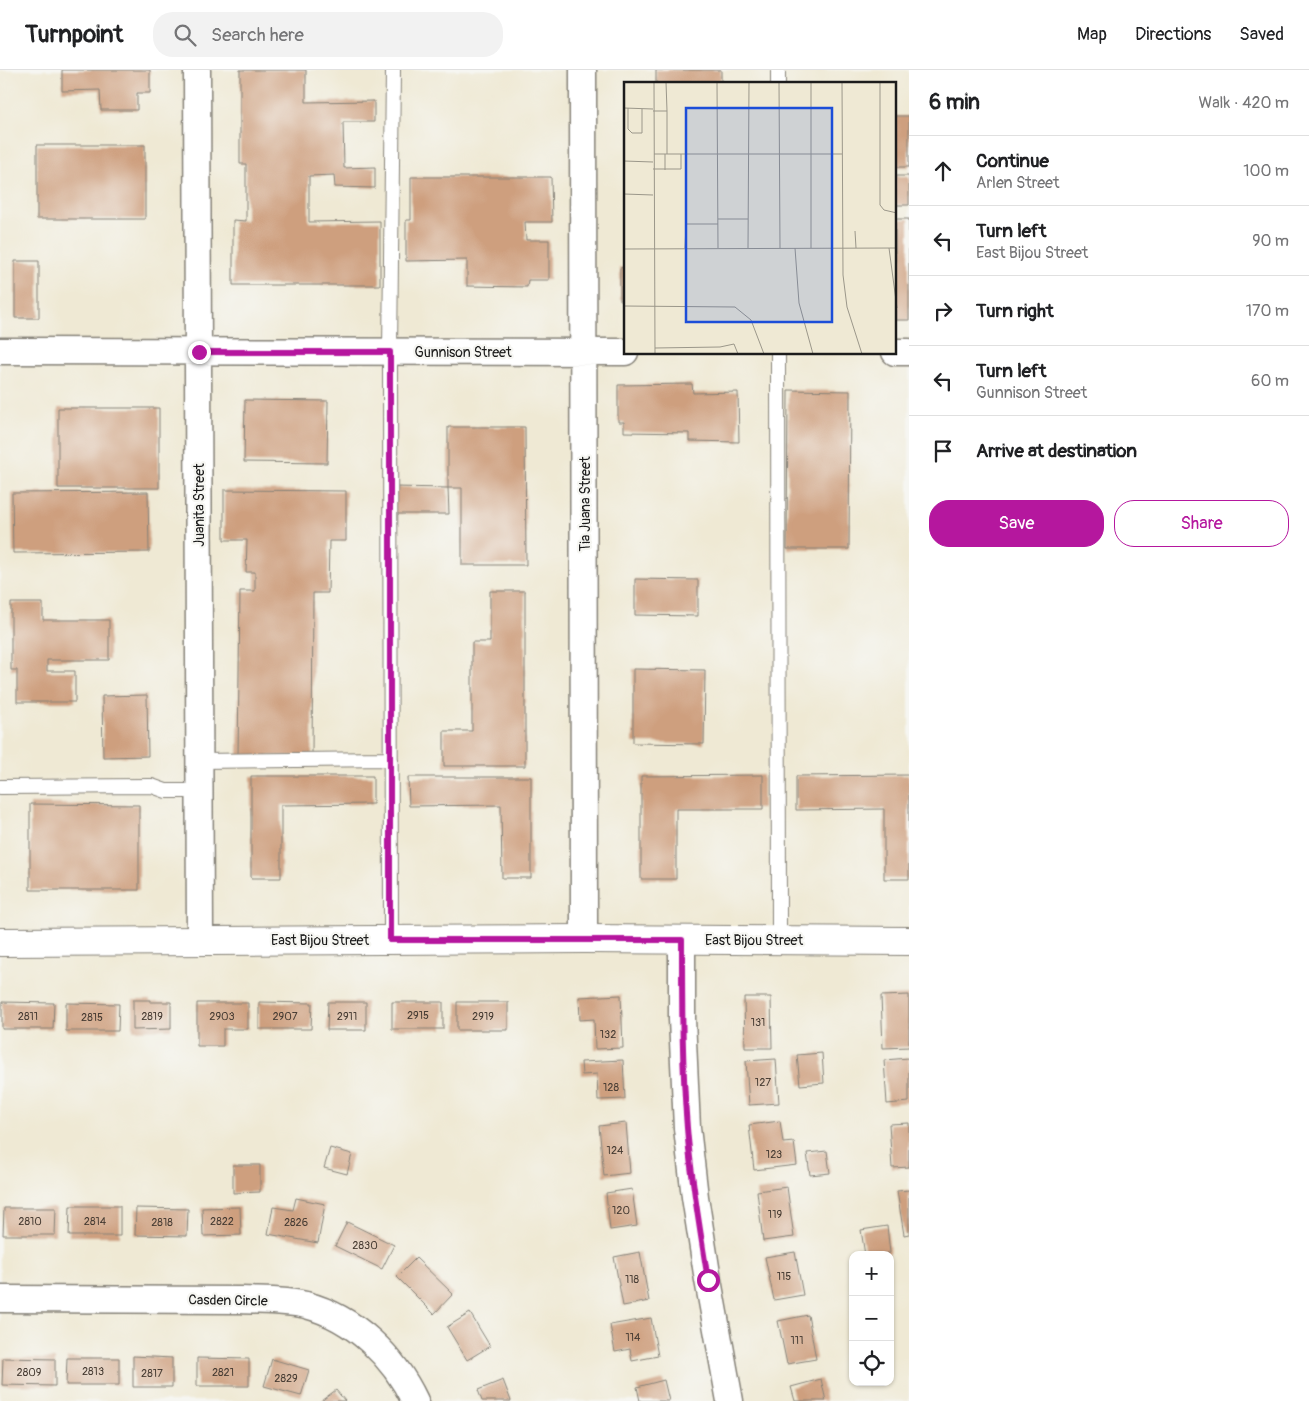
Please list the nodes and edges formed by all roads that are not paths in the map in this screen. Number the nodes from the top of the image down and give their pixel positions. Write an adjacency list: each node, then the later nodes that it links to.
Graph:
1 (197, 70): 5 (street, Juanita Street)
2 (393, 70): 6 (lane)
3 (583, 70): 7 (street, Tia Juana Street)
4 (0, 351): 5 (street, Gunnison Street)
5 (199, 352): 6 (street, Gunnison Street); 13 (street, Juanita Street)
6 (390, 352): 7 (street, Gunnison Street); 12 (lane)
7 (585, 352): 8 (street, Gunnison Street); 16 (street, Tia Juana Street)
8 (624, 352)
9 (896, 352): 10 (street)
10 (909, 352)
11 (778, 355): 20 (lane)
12 (390, 759): 13 (lane); 18 (lane)
13 (200, 761): 15 (street, Juanita Street)
14 (0, 787): 15 (lane)
15 (200, 791): 17 (street, Juanita Street)
16 (584, 939): 18 (street, East Bijou Street); 19 (street, East Bijou Street)
17 (200, 940): 18 (street, East Bijou Street); 22 (street, East Bijou Street)
18 (390, 940)
19 (682, 940): 20 (street, East Bijou Street); 25 (street)
20 (779, 940): 21 (street, East Bijou Street)
21 (909, 941)
22 (0, 942)
23 (0, 1299): 24 (street, Casden Circle)
24 (415, 1401)
25 (730, 1401)

